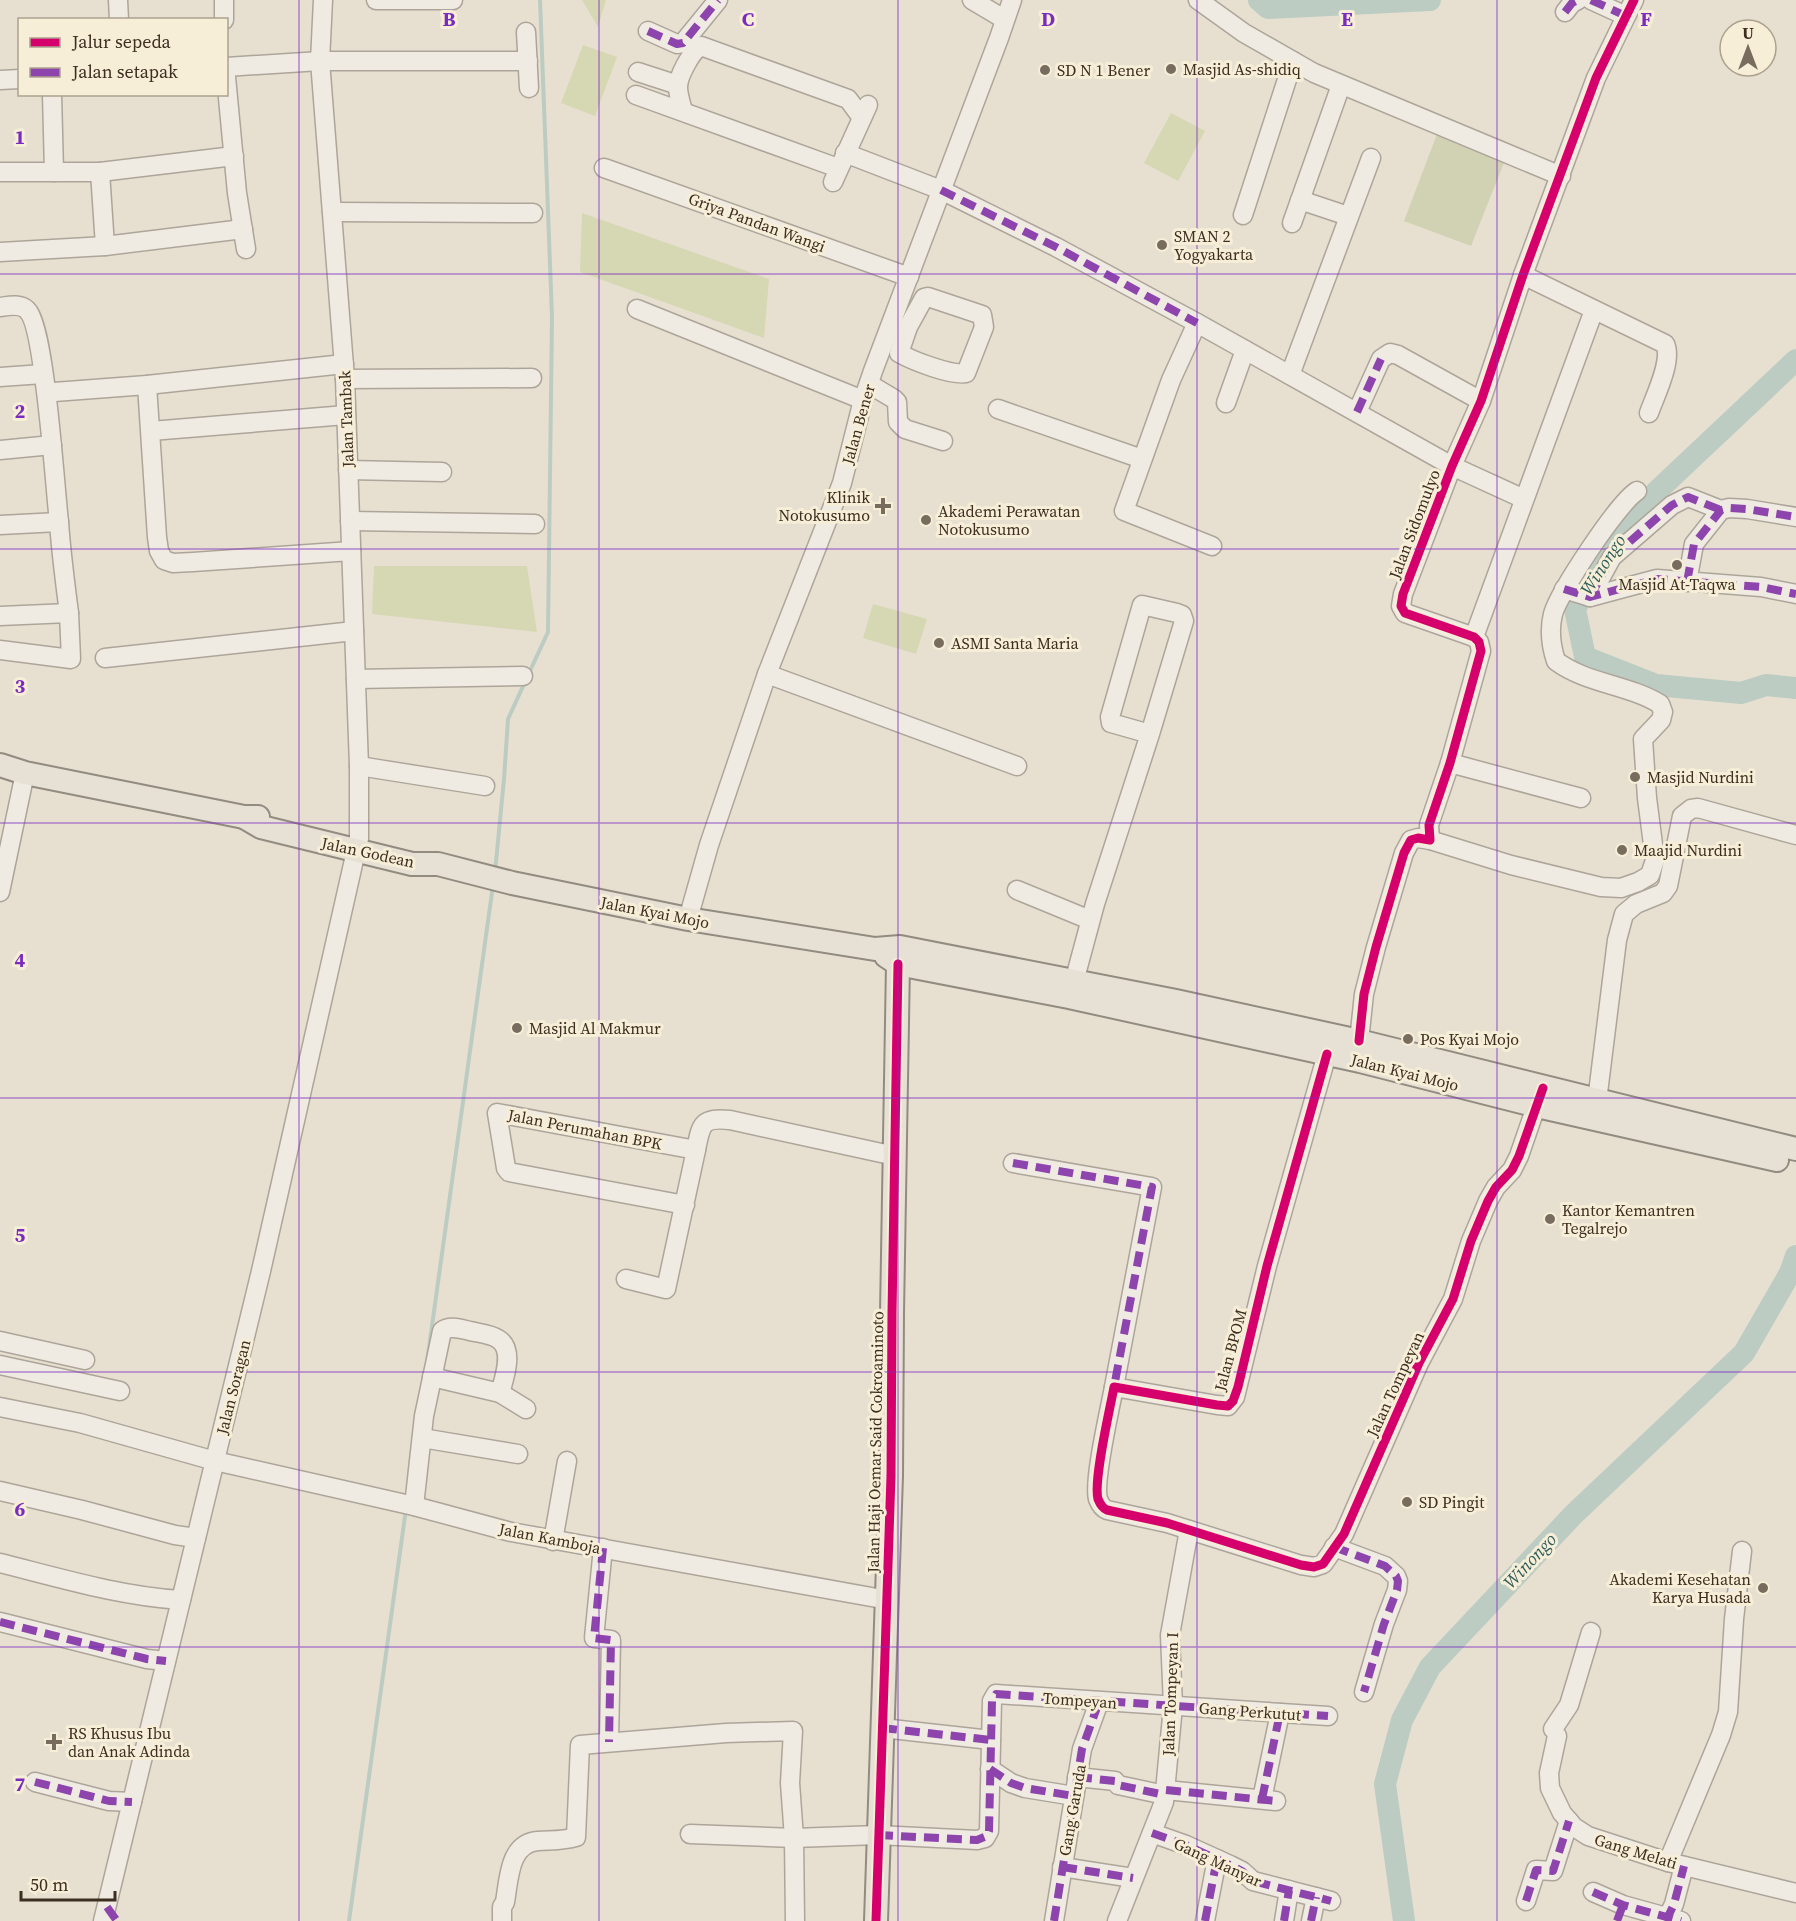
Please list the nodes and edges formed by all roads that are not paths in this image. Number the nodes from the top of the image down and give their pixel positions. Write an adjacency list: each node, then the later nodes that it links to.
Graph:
1 (118, 0): 12 (street)
2 (224, 0): 13 (street)
3 (323, 0): 17 (street, Jalan Tambak)
4 (376, 0): 5 (street)
5 (453, 0)
6 (718, 0): 16 (street)
7 (972, 0): 14 (street)
8 (1012, 0): 14 (street, Jalan Bener)
9 (1198, 0): 19 (street)
10 (1591, 0): 11 (street)
11 (1630, 8): 38 (street, Jalan Sidomulyo)
12 (119, 18)
13 (224, 18)
14 (1004, 19): 39 (street, Jalan Bener)
15 (526, 32): 18 (street)
16 (648, 32)
17 (320, 61): 18 (street); 20 (street); 41 (street, Jalan Tambak)
18 (528, 61): 26 (street)
19 (1293, 61): 25 (street); 43 (street)
20 (228, 67)
21 (638, 72): 24 (street)
22 (18, 79): 23 (street)
23 (0, 80)
24 (678, 85): 30 (street); 34 (street)
25 (1341, 85): 38 (street); 40 (street)
26 (529, 88)
27 (636, 95): 30 (street)
28 (51, 96): 36 (street)
29 (228, 96): 31 (street)
30 (683, 111): 34 (street)
31 (234, 156): 37 (street); 46 (street)
32 (1371, 158): 44 (street)
33 (604, 168): 51 (street, Griya Pandan Wangi)
34 (839, 168): 39 (street)
35 (0, 172): 36 (street)
36 (54, 172): 37 (street)
37 (100, 172): 47 (street)
38 (1561, 176): 50 (street, Jalan Sidomulyo)
39 (941, 190): 51 (street, Jalan Bener); 56 (street)
40 (1300, 200): 44 (street); 45 (street)
41 (332, 212): 42 (street); 58 (street, Jalan Tambak)
42 (533, 213)
43 (1243, 215)
44 (1348, 216): 60 (street)
45 (1292, 223)
46 (243, 229): 47 (street); 48 (street)
47 (105, 246): 49 (street)
48 (246, 249)
49 (0, 252)
50 (1523, 275): 54 (street); 66 (street, Jalan Sidomulyo)
51 (909, 277): 55 (street, Jalan Bener)
52 (0, 307): 59 (street)
53 (637, 309): 65 (street)
54 (1594, 310): 70 (street); 81 (street)
55 (901, 322): 55 (street); 65 (street, Jalan Bener)
56 (1197, 323): 57 (street); 76 (street)
57 (1245, 350): 60 (street); 67 (street)
58 (344, 372): 62 (street); 63 (street); 71 (street, Jalan Tambak)
59 (43, 374): 61 (street); 74 (street)
60 (1290, 375): 69 (street)
61 (0, 377)
62 (532, 378)
63 (147, 386): 64 (street); 72 (street)
64 (54, 392)
65 (866, 392): 73 (street); 99 (street, Jalan Bener)
66 (1481, 401): 69 (street); 77 (street, Jalan Sidomulyo)
67 (1226, 402)
68 (998, 409): 76 (street)
69 (1357, 412): 77 (street)
70 (1649, 413)
71 (346, 415): 72 (street); 78 (street, Jalan Tambak)
72 (151, 431): 89 (street)
73 (943, 441)
74 (52, 445): 75 (street); 85 (street)
75 (0, 450)
76 (1142, 459): 88 (street)
77 (1452, 466): 81 (street); 96 (street, Jalan Sidomulyo)
78 (348, 470): 79 (street); 84 (street, Jalan Tambak)
79 (442, 472)
80 (1637, 491): 91 (street)
81 (1524, 499): 96 (street)
82 (1721, 510): 83 (street); 90 (street); 91 (street)
83 (1796, 517)
84 (350, 521): 86 (street); 89 (street, Jalan Tambak)
85 (59, 522): 87 (street); 93 (street)
86 (535, 524)
87 (0, 525)
88 (1212, 546)
89 (351, 551): 95 (street, Jalan Tambak)
90 (1687, 582): 91 (street); 92 (street)
91 (1576, 593): 111 (street)
92 (1796, 594)
93 (69, 613): 94 (street); 97 (street)
94 (0, 616)
95 (354, 631): 98 (street); 101 (street, Jalan Tambak)
96 (1474, 638): 103 (street)
97 (0, 650)
98 (105, 658)
99 (767, 674): 106 (street); 116 (street, Jalan Bener)
100 (522, 676): 101 (street)
101 (356, 679): 105 (street, Jalan Tambak)
102 (1150, 734): 102 (street); 117 (street)
103 (1450, 763): 109 (street); 111 (street)
104 (0, 765): 107 (main road, Jalan Godean)
105 (360, 766): 108 (street); 112 (street, Jalan Tambak)
106 (1017, 766)
107 (25, 772): 112 (main road, Jalan Godean); 115 (street)
108 (484, 786)
109 (1581, 798)
110 (1796, 835): 126 (street)
111 (1430, 840): 123 (street)
112 (357, 845): 113 (main road, Jalan Godean); 144 (street, Jalan Soragan)
113 (438, 864): 116 (main road, Jalan Kyai Mojo)
114 (1017, 890): 117 (street)
115 (0, 892)
116 (688, 919): 118 (main road, Jalan Kyai Mojo)
117 (1090, 920): 121 (street)
118 (837, 943): 119 (main road, Jalan Kyai Mojo); 122 (main road)
119 (890, 953): 120 (main road, Jalan Kyai Mojo); 121 (main road, Jalan Kyai Mojo); 122 (main road, Jalan Haji Oemar Said Cokroaminoto)
120 (949, 973): 121 (main road, Jalan Kyai Mojo); 122 (main road)
121 (1072, 989): 123 (main road, Jalan Kyai Mojo); 124 (main road, Jalan Kyai Mojo)
122 (897, 1018): 129 (main road, Jalan Haji Oemar Said Cokroaminoto)
123 (1359, 1041): 125 (main road, Jalan Kyai Mojo)
124 (1327, 1054): 125 (main road, Jalan Kyai Mojo); 137 (street, Jalan BPOM)
125 (1540, 1097): 126 (main road, Jalan Kyai Mojo); 128 (main road, Jalan Kyai Mojo); 151 (street, Jalan Tompeyan)
126 (1597, 1101): 128 (main road, Jalan Kyai Mojo)
127 (696, 1150): 129 (street); 131 (street); 131 (street, Jalan Perumahan BPK)
128 (1790, 1155)
129 (895, 1156): 156 (main road, Jalan Haji Oemar Said Cokroaminoto)
130 (1013, 1163): 137 (street)
131 (685, 1205): 132 (street)
132 (626, 1280)
133 (0, 1341): 134 (street)
134 (85, 1360)
135 (0, 1365): 138 (street)
136 (432, 1377): 139 (street); 139 (street); 142 (street)
137 (1114, 1387): 148 (street)
138 (120, 1391)
139 (500, 1393): 141 (street)
140 (0, 1407): 144 (street, Jalan Kamboja)
141 (526, 1409)
142 (422, 1438): 143 (street); 147 (street)
143 (518, 1454)
144 (215, 1461): 147 (street, Jalan Kamboja); 149 (street, Jalan Soragan)
145 (567, 1461): 150 (street)
146 (0, 1491): 149 (street)
147 (406, 1504): 150 (street, Jalan Kamboja)
148 (1189, 1530): 151 (street, Jalan Tompeyan); 162 (street, Jalan Tompeyan I)
149 (196, 1538): 155 (street, Jalan Soragan)
150 (553, 1540): 152 (street, Jalan Kamboja)
151 (1334, 1547): 160 (street)
152 (603, 1548): 156 (street, Jalan Kamboja); 167 (street)
153 (1743, 1551): 180 (street)
154 (0, 1563): 155 (street)
155 (181, 1600): 159 (street, Jalan Soragan)
156 (888, 1600): 165 (main road, Jalan Haji Oemar Said Cokroaminoto)
157 (0, 1622): 159 (street)
158 (1591, 1632): 174 (street, Gang Melati)
159 (166, 1661): 173 (street, Jalan Soragan)
160 (1364, 1692)
161 (1099, 1702): 162 (street, Tompeyan); 166 (street, Tompeyan); 169 (street, Gang Garuda)
162 (1173, 1706): 163 (street, Gang Perkutut); 171 (street, Jalan Tompeyan I)
163 (1280, 1713): 164 (street, Gang Perkutut); 171 (street)
164 (1328, 1716)
165 (882, 1728): 166 (street); 177 (main road, Jalan Haji Oemar Said Cokroaminoto)
166 (991, 1740): 168 (street)
167 (609, 1742): 178 (street); 190 (street)
168 (990, 1768): 172 (street); 177 (street)
169 (1077, 1777): 171 (street); 172 (street, Gang Garuda)
170 (35, 1782): 173 (street)
171 (1165, 1792): 175 (street, Jalan Tompeyan I)
172 (1074, 1796): 181 (street, Gang Garuda)
173 (132, 1802): 188 (street, Jalan Soragan)
174 (1569, 1821): 180 (street, Gang Melati); 186 (street)
175 (1152, 1833): 179 (street, Gang Manyar); 182 (street, Jalan Tompeyan I)
176 (690, 1834): 178 (street)
177 (878, 1835): 178 (street); 192 (main road, Jalan Haji Oemar Said Cokroaminoto)
178 (794, 1838): 191 (street)
179 (1217, 1859): 183 (street, Gang Manyar); 195 (street)
180 (1676, 1864): 185 (street, Gang Melati); 189 (street)
181 (1062, 1867): 182 (street); 193 (street, Gang Garuda)
182 (1133, 1878): 194 (street, Jalan Tompeyan I)
183 (1289, 1890): 196 (street); 197 (street, Gang Manyar)
184 (1593, 1892): 187 (street)
185 (1796, 1893)
186 (1526, 1901)
187 (1620, 1913): 189 (street)
188 (109, 1916)
189 (1672, 1920)
190 (502, 1921)
191 (795, 1921)
192 (876, 1921)
193 (1054, 1921)
194 (1117, 1921)
195 (1205, 1921)
196 (1284, 1921)
197 (1311, 1921)

